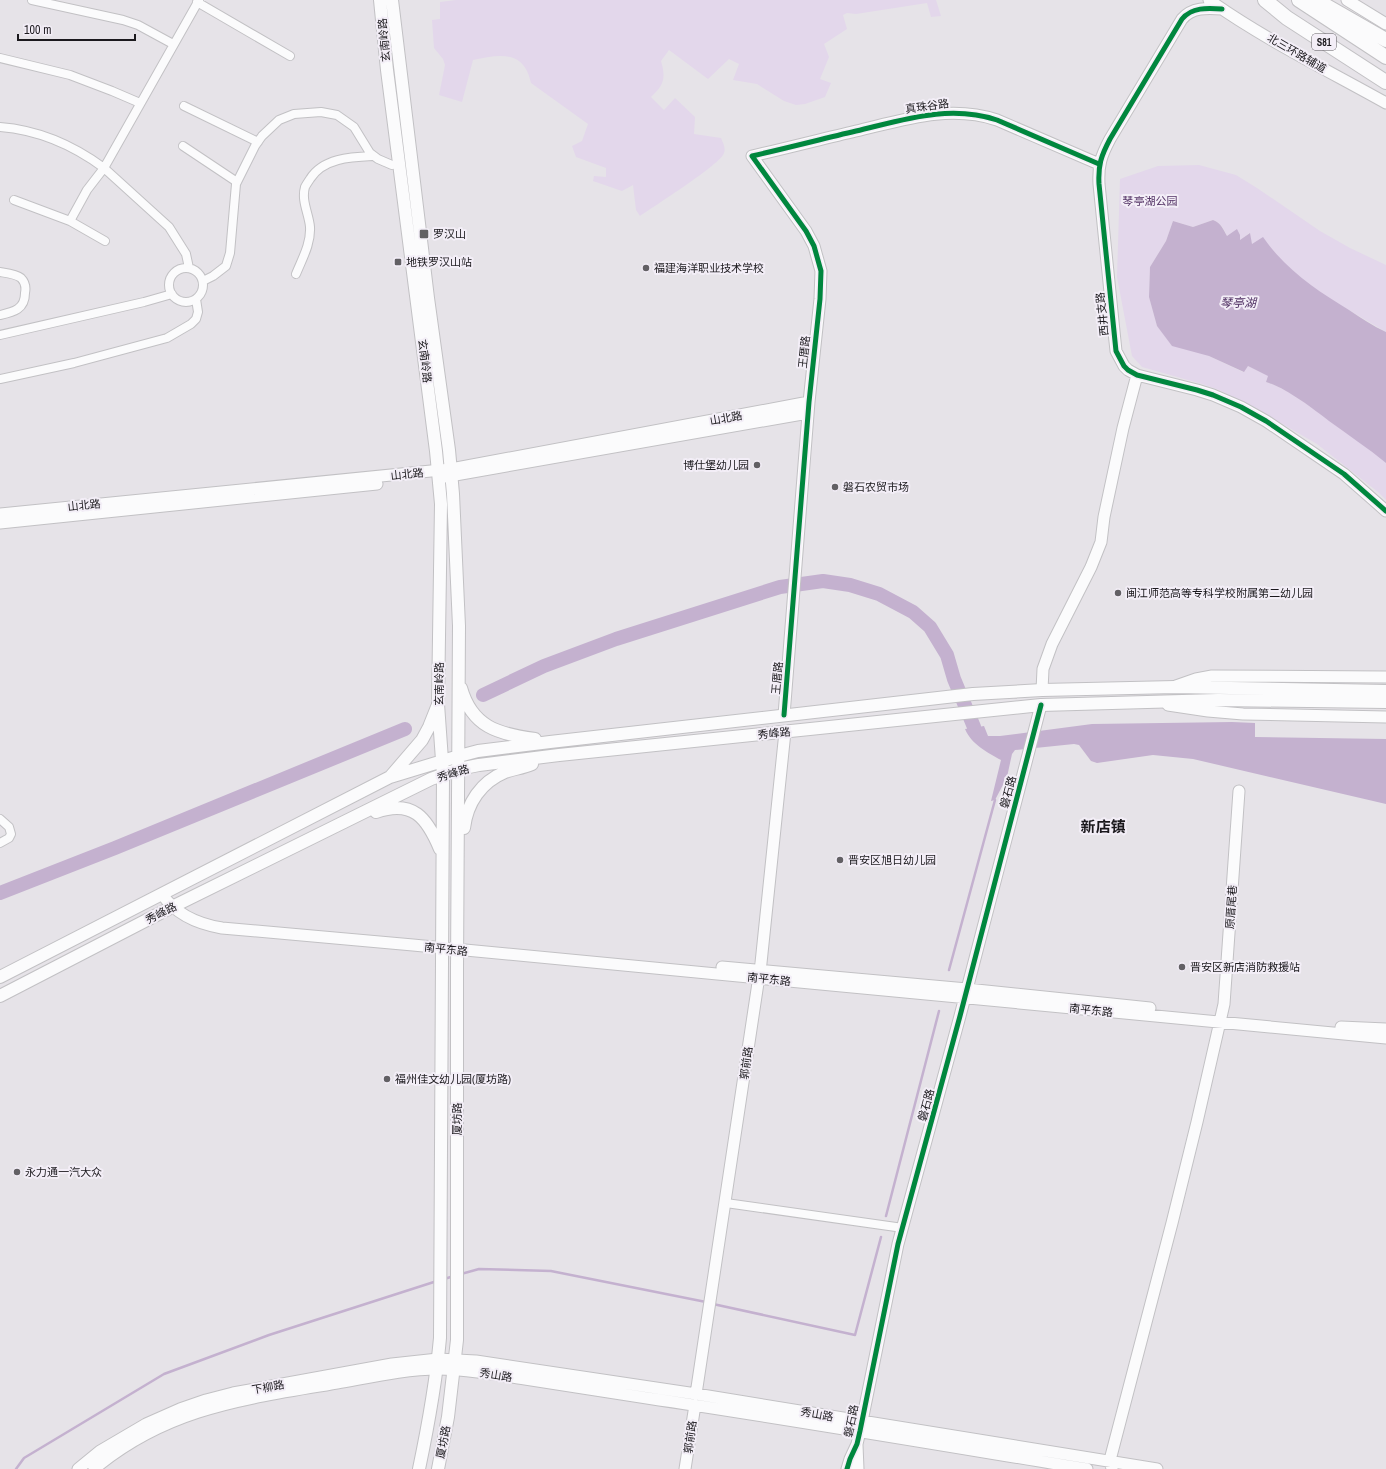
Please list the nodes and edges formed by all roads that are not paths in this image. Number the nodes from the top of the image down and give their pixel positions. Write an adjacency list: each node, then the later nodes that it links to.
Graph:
1 (32, 0): 10 (street)
2 (380, 0): 46 (main road, 玄南岭路)
3 (392, 0): 45 (main road, 玄南岭路)
4 (1209, 0): 11 (main road, 北三环路辅道)
5 (1265, 0): 18 (highway, S81)
6 (1298, 0): 16 (highway, S81)
7 (1316, 0): 13 (highway)
8 (1347, 0): 12 (main road)
9 (198, 1): 14 (street); 15 (street)
10 (53, 2): 14 (street)
11 (1222, 9): 20 (main road, 北三环路辅道); 27 (main road, 西井支路)
12 (1386, 24)
13 (1386, 40)
14 (173, 44): 19 (street)
15 (290, 56)
16 (1386, 57)
17 (0, 58): 19 (street)
18 (1386, 82)
19 (140, 103): 29 (street)
20 (1386, 103)
21 (184, 106): 23 (street)
22 (0, 127): 29 (street)
23 (258, 142): 25 (street); 30 (street)
24 (183, 146): 30 (street)
25 (374, 156): 28 (street); 36 (street)
26 (752, 156): 27 (main road, 真珠谷路); 44 (main road, 王厝路)
27 (1099, 164): 42 (main road, 西井支路)
28 (392, 165)
29 (104, 168): 32 (street); 34 (street)
30 (237, 182): 37 (street)
31 (14, 200): 32 (street)
32 (70, 221): 33 (street)
33 (105, 241)
34 (189, 268): 37 (street); 38 (street)
35 (0, 272): 40 (street)
36 (296, 274)
37 (203, 281): 39 (street)
38 (172, 294): 39 (street); 41 (street)
39 (196, 299): 43 (street)
40 (0, 315)
41 (0, 336)
42 (1137, 375): 47 (main road, 西井支路); 53 (main road)
43 (0, 379)
44 (809, 408): 45 (main road, 山北路); 58 (main road, 王厝路)
45 (452, 472): 46 (main road, 山北路); 50 (main road, 玄南岭路)
46 (439, 474): 48 (main road, 山北路); 49 (main road, 山北路); 61 (main road, 玄南岭路)
47 (1386, 511)
48 (0, 514)
49 (0, 523)
50 (458, 675): 60 (main road, 玄南岭路); 63 (main road)
51 (1386, 677): 52 (main road)
52 (1175, 687): 53 (main road, 秀峰路); 54 (main road, 秀峰路)
53 (1042, 690): 58 (main road, 秀峰路)
54 (1386, 691)
55 (1150, 702): 56 (main road, 秀峰路); 57 (main road, 秀峰路); 59 (main road)
56 (1386, 702)
57 (1040, 705): 62 (main road, 秀峰路); 82 (main road, 磐石路)
58 (784, 715): 63 (main road, 秀峰路)
59 (1386, 717)
60 (458, 719): 65 (main road, 厦坊路)
61 (435, 726): 66 (main road, 厦坊路); 69 (main road)
62 (785, 732): 64 (main road, 秀峰路); 80 (main road, 郭前路)
63 (550, 742): 65 (main road, 秀峰路)
64 (559, 755): 67 (main road, 秀峰路); 74 (main road)
65 (459, 756): 66 (main road, 秀峰路); 67 (main road, 厦坊路)
66 (443, 760): 68 (main road, 厦坊路); 69 (main road, 秀峰路)
67 (459, 769): 68 (main road, 秀峰路); 74 (main road, 厦坊路)
68 (443, 774): 72 (main road, 秀峰路); 75 (main road, 厦坊路)
69 (390, 777): 76 (main road, 秀峰路)
70 (1239, 791): 84 (main road, 原厝尾巷)
71 (0, 819): 73 (street)
72 (352, 819): 75 (main road); 77 (main road, 秀峰路)
73 (0, 843)
74 (458, 850): 79 (main road, 厦坊路)
75 (442, 853): 78 (main road, 厦坊路)
76 (165, 893): 77 (main road, 南平东路); 81 (main road, 秀峰路)
77 (175, 905): 78 (main road, 南平东路); 83 (main road, 秀峰路)
78 (443, 945): 79 (main road, 南平东路); 89 (main road, 厦坊路)
79 (457, 946): 80 (main road, 南平东路); 90 (main road, 厦坊路)
80 (759, 974): 82 (main road, 南平东路); 87 (main road, 郭前路)
81 (0, 977)
82 (966, 993): 84 (main road, 南平东路); 88 (main road, 磐石路)
83 (0, 996)
84 (1220, 1019): 85 (main road, 南平东路); 86 (main road, 南平东路); 95 (main road, 原厝尾巷)
85 (1386, 1029)
86 (1386, 1038)
87 (726, 1203): 88 (street); 92 (main road, 郭前路)
88 (903, 1228): 93 (main road, 磐石路)
89 (438, 1364): 90 (main road, 下柳路); 96 (main road, 下柳路); 97 (main road, 下柳路); 98 (main road, 厦坊路)
90 (455, 1365): 91 (main road, 下柳路); 99 (main road, 厦坊路)
91 (475, 1367): 92 (main road, 秀山路)
92 (695, 1400): 93 (main road, 秀山路); 100 (main road, 郭前路)
93 (860, 1426): 94 (main road, 磐石路); 95 (main road, 秀山路); 103 (main road, 秀山路)
94 (857, 1444): 101 (main road, 磐石路); 102 (main road, 磐石路)
95 (1111, 1465): 104 (main road, 秀山路)
96 (78, 1469)
97 (94, 1469)
98 (418, 1469)
99 (438, 1469)
100 (685, 1469)
101 (847, 1469)
102 (858, 1469)
103 (1087, 1469)
104 (1157, 1469)

